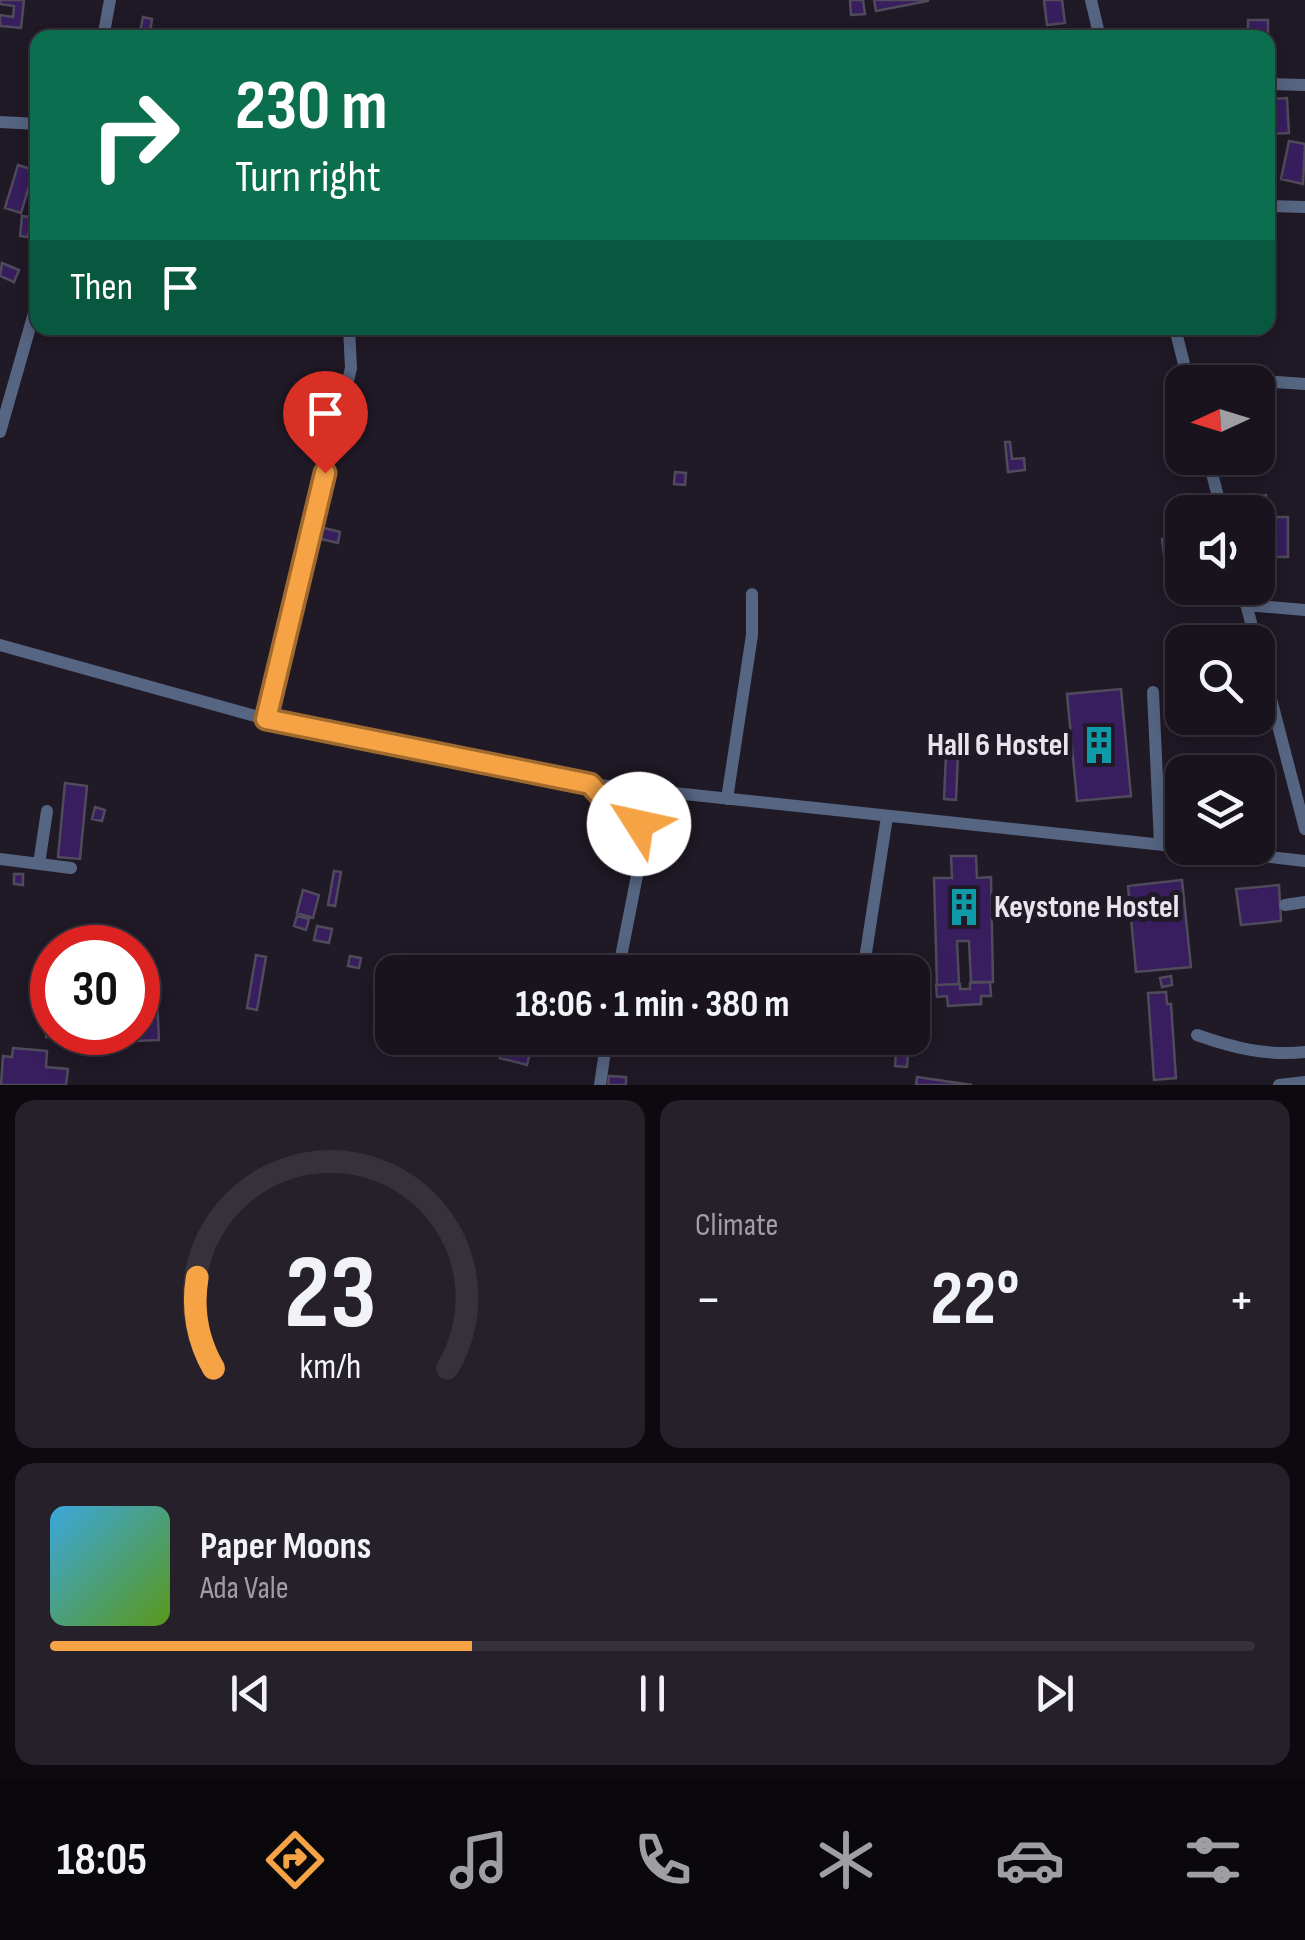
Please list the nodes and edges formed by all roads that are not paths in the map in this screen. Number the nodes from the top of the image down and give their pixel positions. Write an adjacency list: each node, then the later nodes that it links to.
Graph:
1 (110, 0): 3 (street)
2 (1091, 0): 4 (street)
3 (104, 30)
4 (1098, 30)
5 (1275, 84): 6 (street)
6 (1305, 86)
7 (1, 123): 8 (street)
8 (30, 124)
9 (1275, 206): 10 (street)
10 (1305, 207)
11 (30, 328): 17 (street)
12 (349, 335): 25 (street)
13 (1176, 335): 14 (street)
14 (1184, 365)
15 (1275, 383): 16 (street)
16 (1305, 384)
17 (0, 432)
18 (752, 594): 27 (street)
19 (1246, 605): 20 (street); 21 (street)
20 (1305, 610)
21 (1251, 625)
22 (0, 646): 25 (street)
23 (1153, 692): 31 (street)
24 (1275, 715): 30 (street)
25 (266, 719): 26 (street)
26 (590, 784): 27 (street); 40 (street)
27 (727, 799): 29 (street)
28 (47, 812): 36 (street)
29 (886, 817): 31 (street); 41 (street)
30 (1305, 829)
31 (1160, 844): 32 (street)
32 (1165, 844)
33 (0, 858): 36 (street)
34 (1275, 858): 35 (street)
35 (1305, 861)
36 (39, 864): 37 (street)
37 (70, 868)
38 (1305, 902): 39 (street)
39 (1285, 904)
40 (621, 955)
41 (866, 955)
42 (1198, 1035): 43 (street)
43 (1305, 1052)
44 (604, 1055): 46 (street)
45 (1305, 1082): 47 (street)
46 (600, 1085)
47 (1279, 1085)

